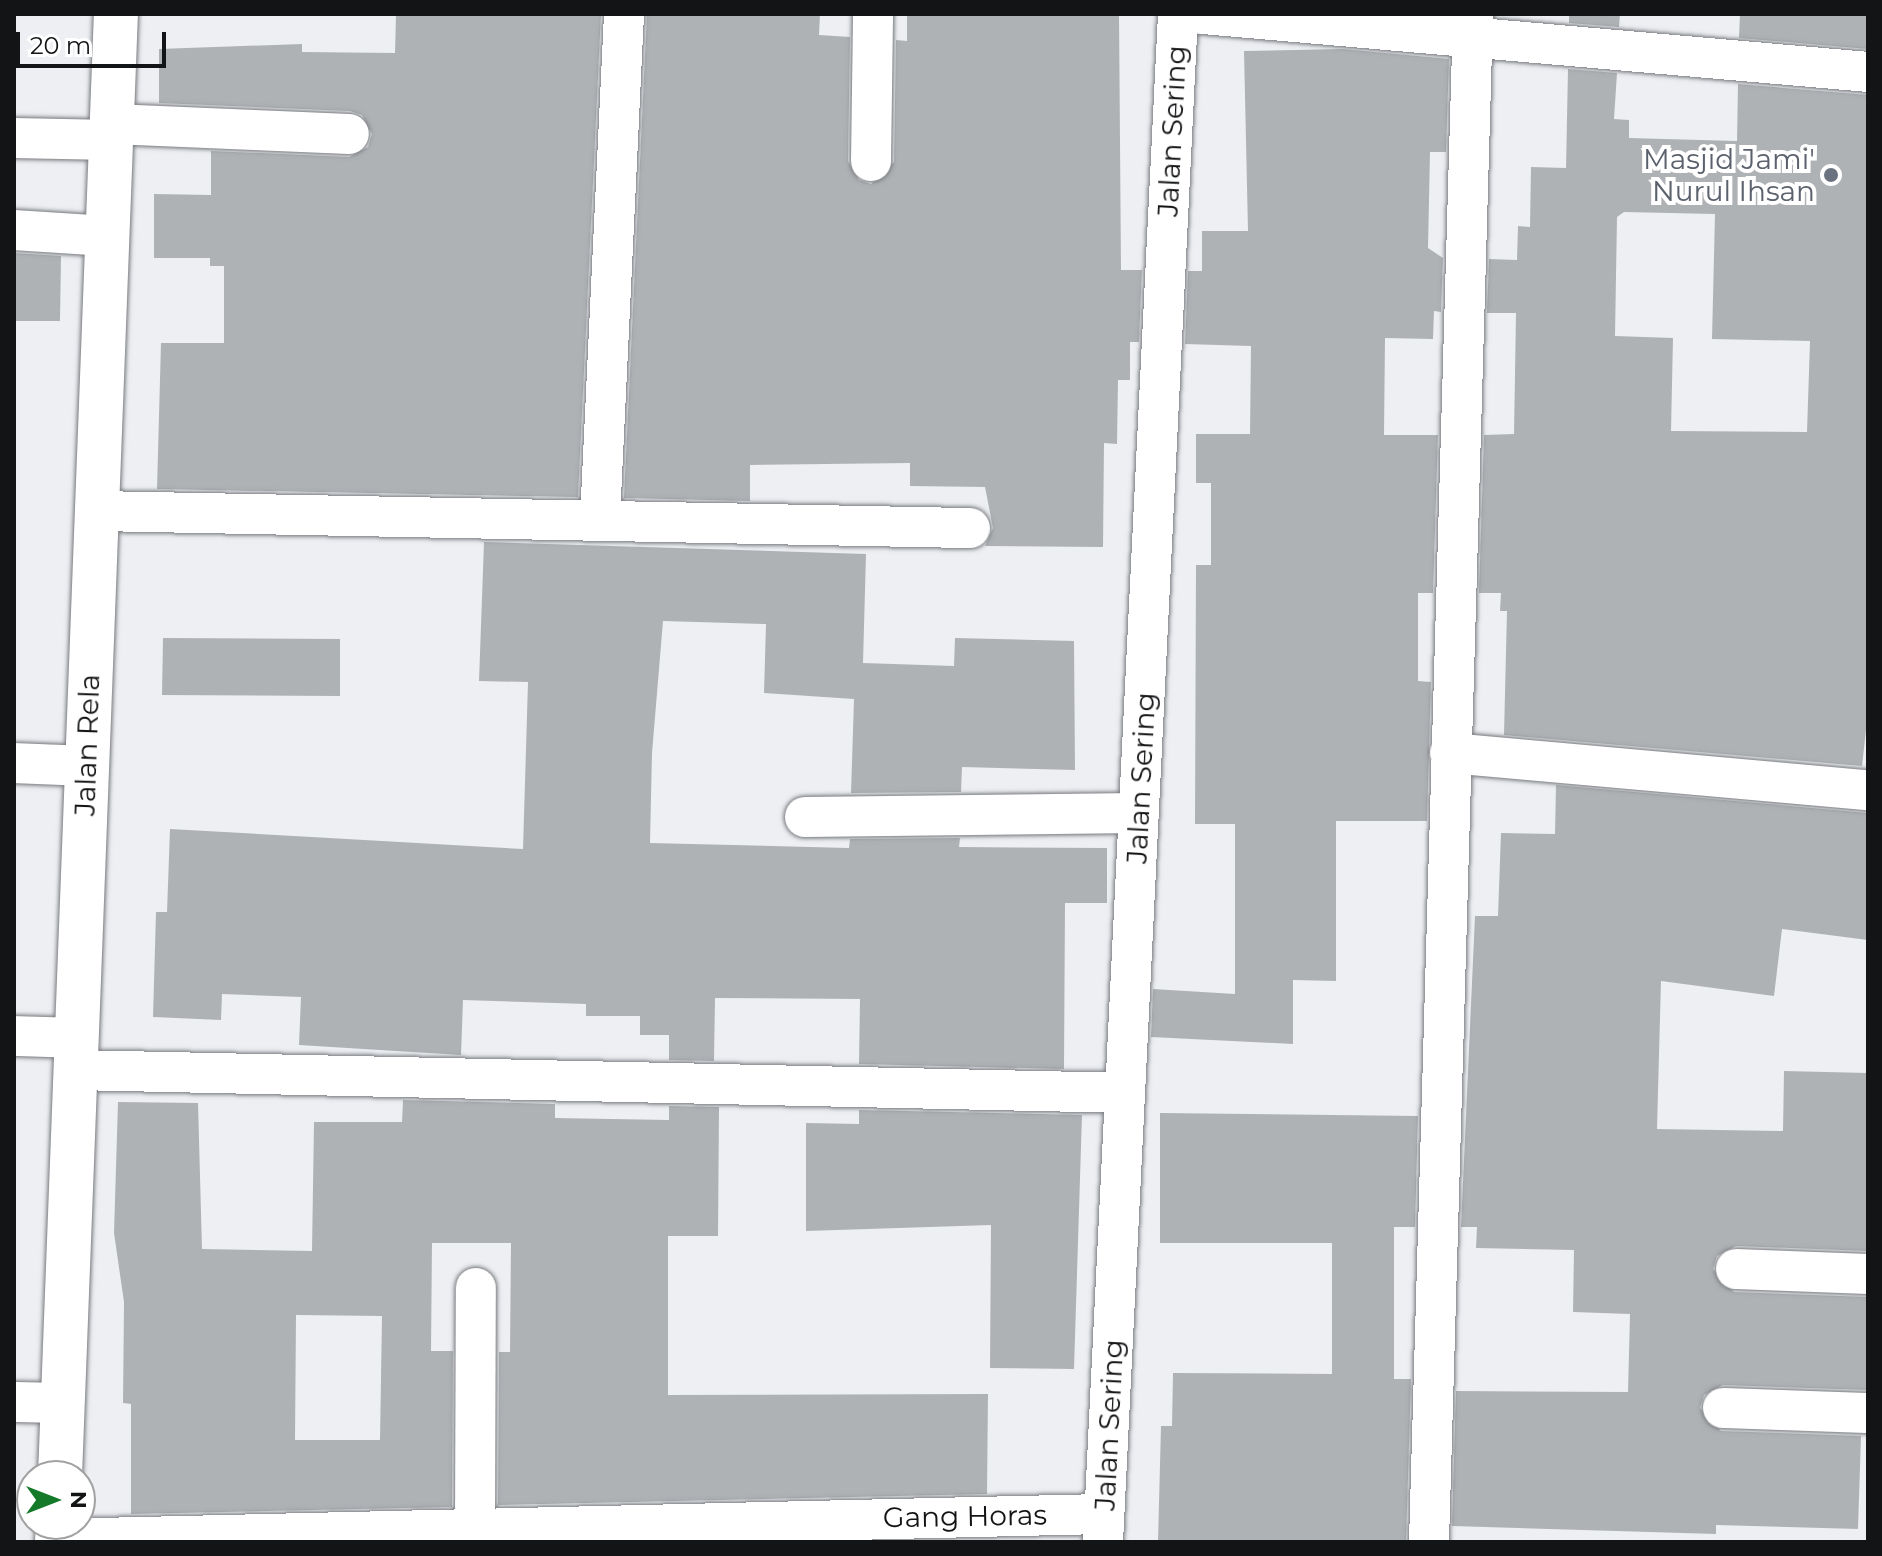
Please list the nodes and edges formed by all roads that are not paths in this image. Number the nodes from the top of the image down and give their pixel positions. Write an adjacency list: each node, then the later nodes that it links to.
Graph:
1 (116, 14): 8 (street, Jalan Rela)
2 (624, 14): 15 (street)
3 (873, 14): 11 (street)
4 (1178, 14): 21 (street, Jalan Sering)
5 (1203, 14): 6 (street)
6 (1473, 26): 7 (street); 17 (street)
7 (1868, 72)
8 (111, 132): 9 (street); 10 (street); 13 (street, Jalan Rela)
9 (349, 134)
10 (14, 138)
11 (871, 161)
12 (14, 230): 13 (street)
13 (107, 236): 14 (street, Jalan Rela)
14 (97, 511): 15 (street); 19 (street, Jalan Rela)
15 (600, 519): 16 (street)
16 (970, 528)
17 (1450, 753): 20 (street); 37 (street)
18 (14, 763): 19 (street)
19 (86, 766): 24 (street, Jalan Rela)
20 (1868, 790)
21 (1139, 813): 22 (street); 25 (street, Jalan Sering)
22 (805, 817)
23 (14, 1036): 24 (street)
24 (76, 1054): 25 (street); 30 (street, Jalan Rela)
25 (1125, 1093): 35 (street, Jalan Sering)
26 (1736, 1269): 27 (street)
27 (1868, 1274)
28 (476, 1288): 34 (street)
29 (14, 1402): 30 (street)
30 (62, 1403): 33 (street, Jalan Rela)
31 (1723, 1408): 32 (street)
32 (1868, 1413)
33 (60, 1460)
34 (475, 1526): 35 (street, Gang Horas); 36 (street, Gang Horas)
35 (1104, 1528)
36 (96, 1534)
37 (1429, 1542)

